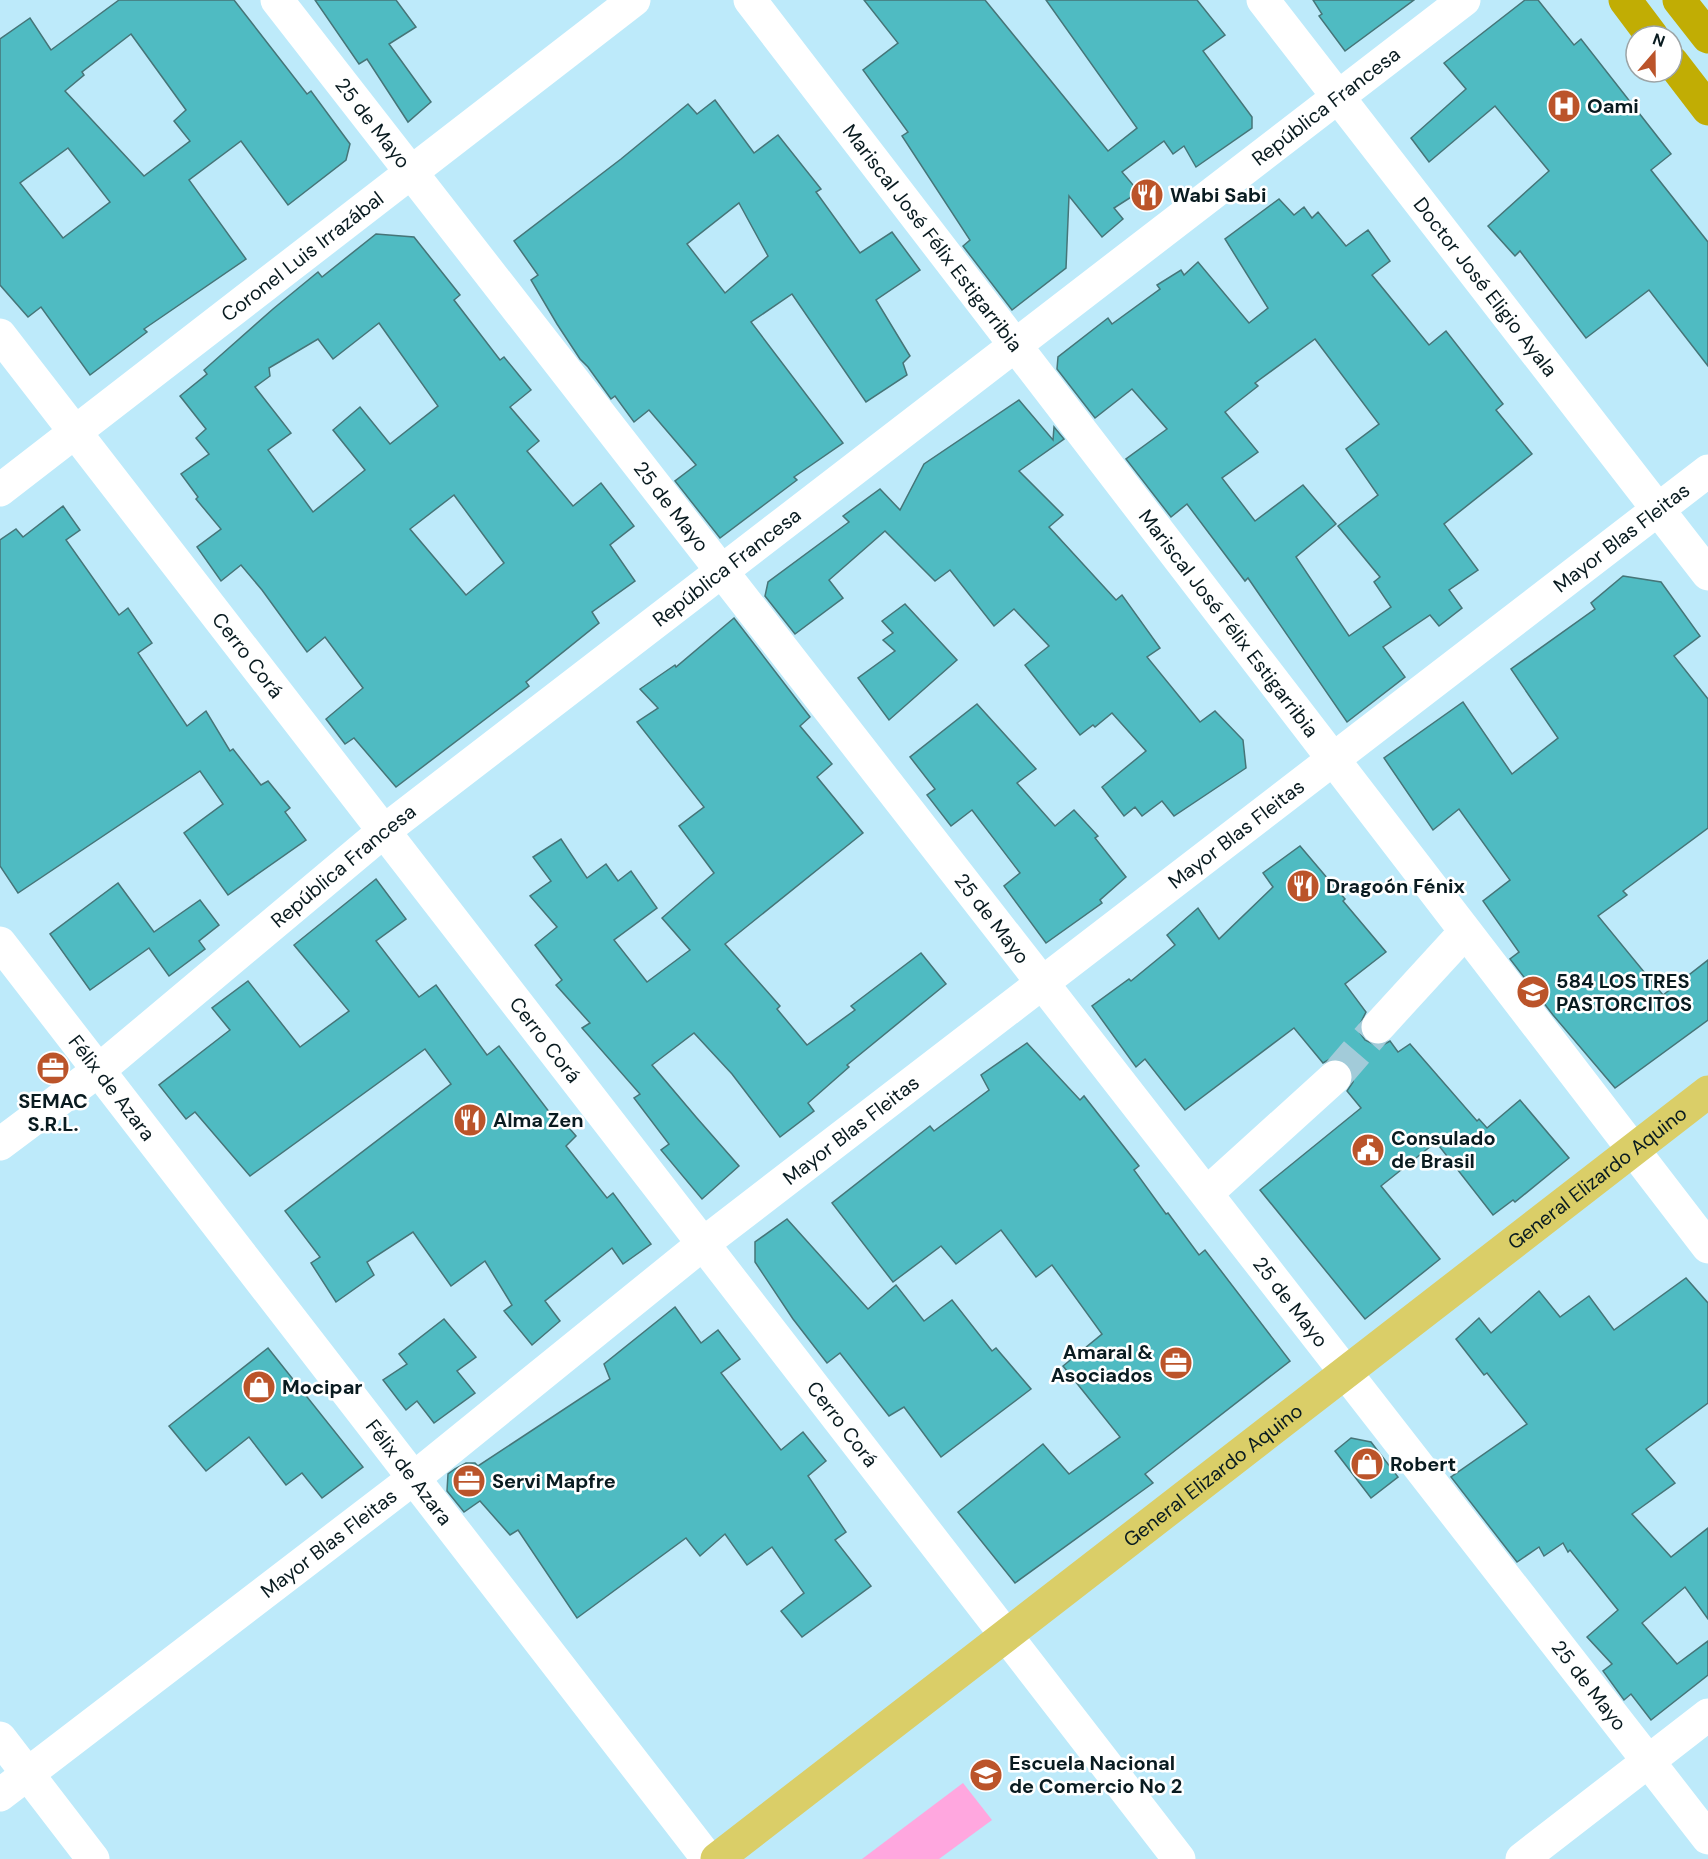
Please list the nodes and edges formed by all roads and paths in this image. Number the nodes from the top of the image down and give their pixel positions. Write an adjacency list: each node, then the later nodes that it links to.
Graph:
1 (277, 0): 13 (street, 25 de Mayo)
2 (634, 0): 13 (street, Coronel Luis Irrazábal)
3 (750, 0): 15 (street, Mariscal José Félix Estigarribia)
4 (1263, 0): 11 (street, Doctor José Eligio Ayala)
5 (1464, 0): 11 (street, República Francesa)
6 (1625, 0): 8 (highway)
7 (1679, 0): 9 (highway)
8 (1643, 24)
9 (1708, 37)
10 (1684, 78): 12 (highway)
11 (1338, 97): 15 (street, República Francesa); 19 (street, Doctor José Eligio Ayala)
12 (1708, 109)
13 (411, 172): 16 (street, Coronel Luis Irrazábal); 20 (street, 25 de Mayo)
14 (0, 334): 16 (street, Cerro Corá)
15 (1015, 345): 20 (street, República Francesa); 22 (street, Mariscal José Félix Estigarribia)
16 (75, 432): 18 (street, Coronel Luis Irrazábal); 23 (street, Cerro Corá)
17 (1708, 471): 19 (street, Mayor Blas Fleitas)
18 (0, 490)
19 (1657, 510): 21 (street, Doctor José Eligio Ayala); 22 (street, Mayor Blas Fleitas)
20 (722, 572): 23 (street, República Francesa); 26 (street, 25 de Mayo)
21 (1708, 574)
22 (1333, 759): 24 (street, Mariscal José Félix Estigarribia); 26 (street, Mayor Blas Fleitas)
23 (384, 831): 28 (street, República Francesa); 34 (street, Cerro Corá)
24 (1465, 932): 27 (street); 32 (street, Mariscal José Félix Estigarribia)
25 (0, 943): 28 (street, Félix de Azara)
26 (1042, 982): 33 (street, 25 de Mayo); 34 (street, Mayor Blas Fleitas)
27 (1378, 1027)
28 (99, 1070): 31 (street, República Francesa); 37 (street, Félix de Azara)
29 (1335, 1077): 33 (street)
30 (1708, 1092): 32 (main road, General Elizardo Aquino)
31 (0, 1144)
32 (1633, 1150): 35 (street, Mariscal José Félix Estigarribia); 36 (main road, General Elizardo Aquino)
33 (1207, 1193): 36 (street, 25 de Mayo)
34 (704, 1243): 37 (street, Mayor Blas Fleitas); 38 (street, Cerro Corá)
35 (1708, 1247)
36 (1346, 1372): 38 (main road, General Elizardo Aquino); 41 (street, 25 de Mayo)
37 (414, 1478): 42 (street, Mayor Blas Fleitas); 46 (street, Félix de Azara)
38 (1005, 1635): 47 (main road, General Elizardo Aquino); 48 (street, Cerro Corá)
39 (1708, 1715): 41 (street)
40 (0, 1738): 42 (street)
41 (1648, 1761): 44 (street, 25 de Mayo); 49 (street)
42 (27, 1774): 43 (street, Mayor Blas Fleitas); 45 (street)
43 (0, 1795)
44 (1708, 1838)
45 (93, 1859)
46 (708, 1859)
47 (717, 1859)
48 (1179, 1859)
49 (1522, 1859)

